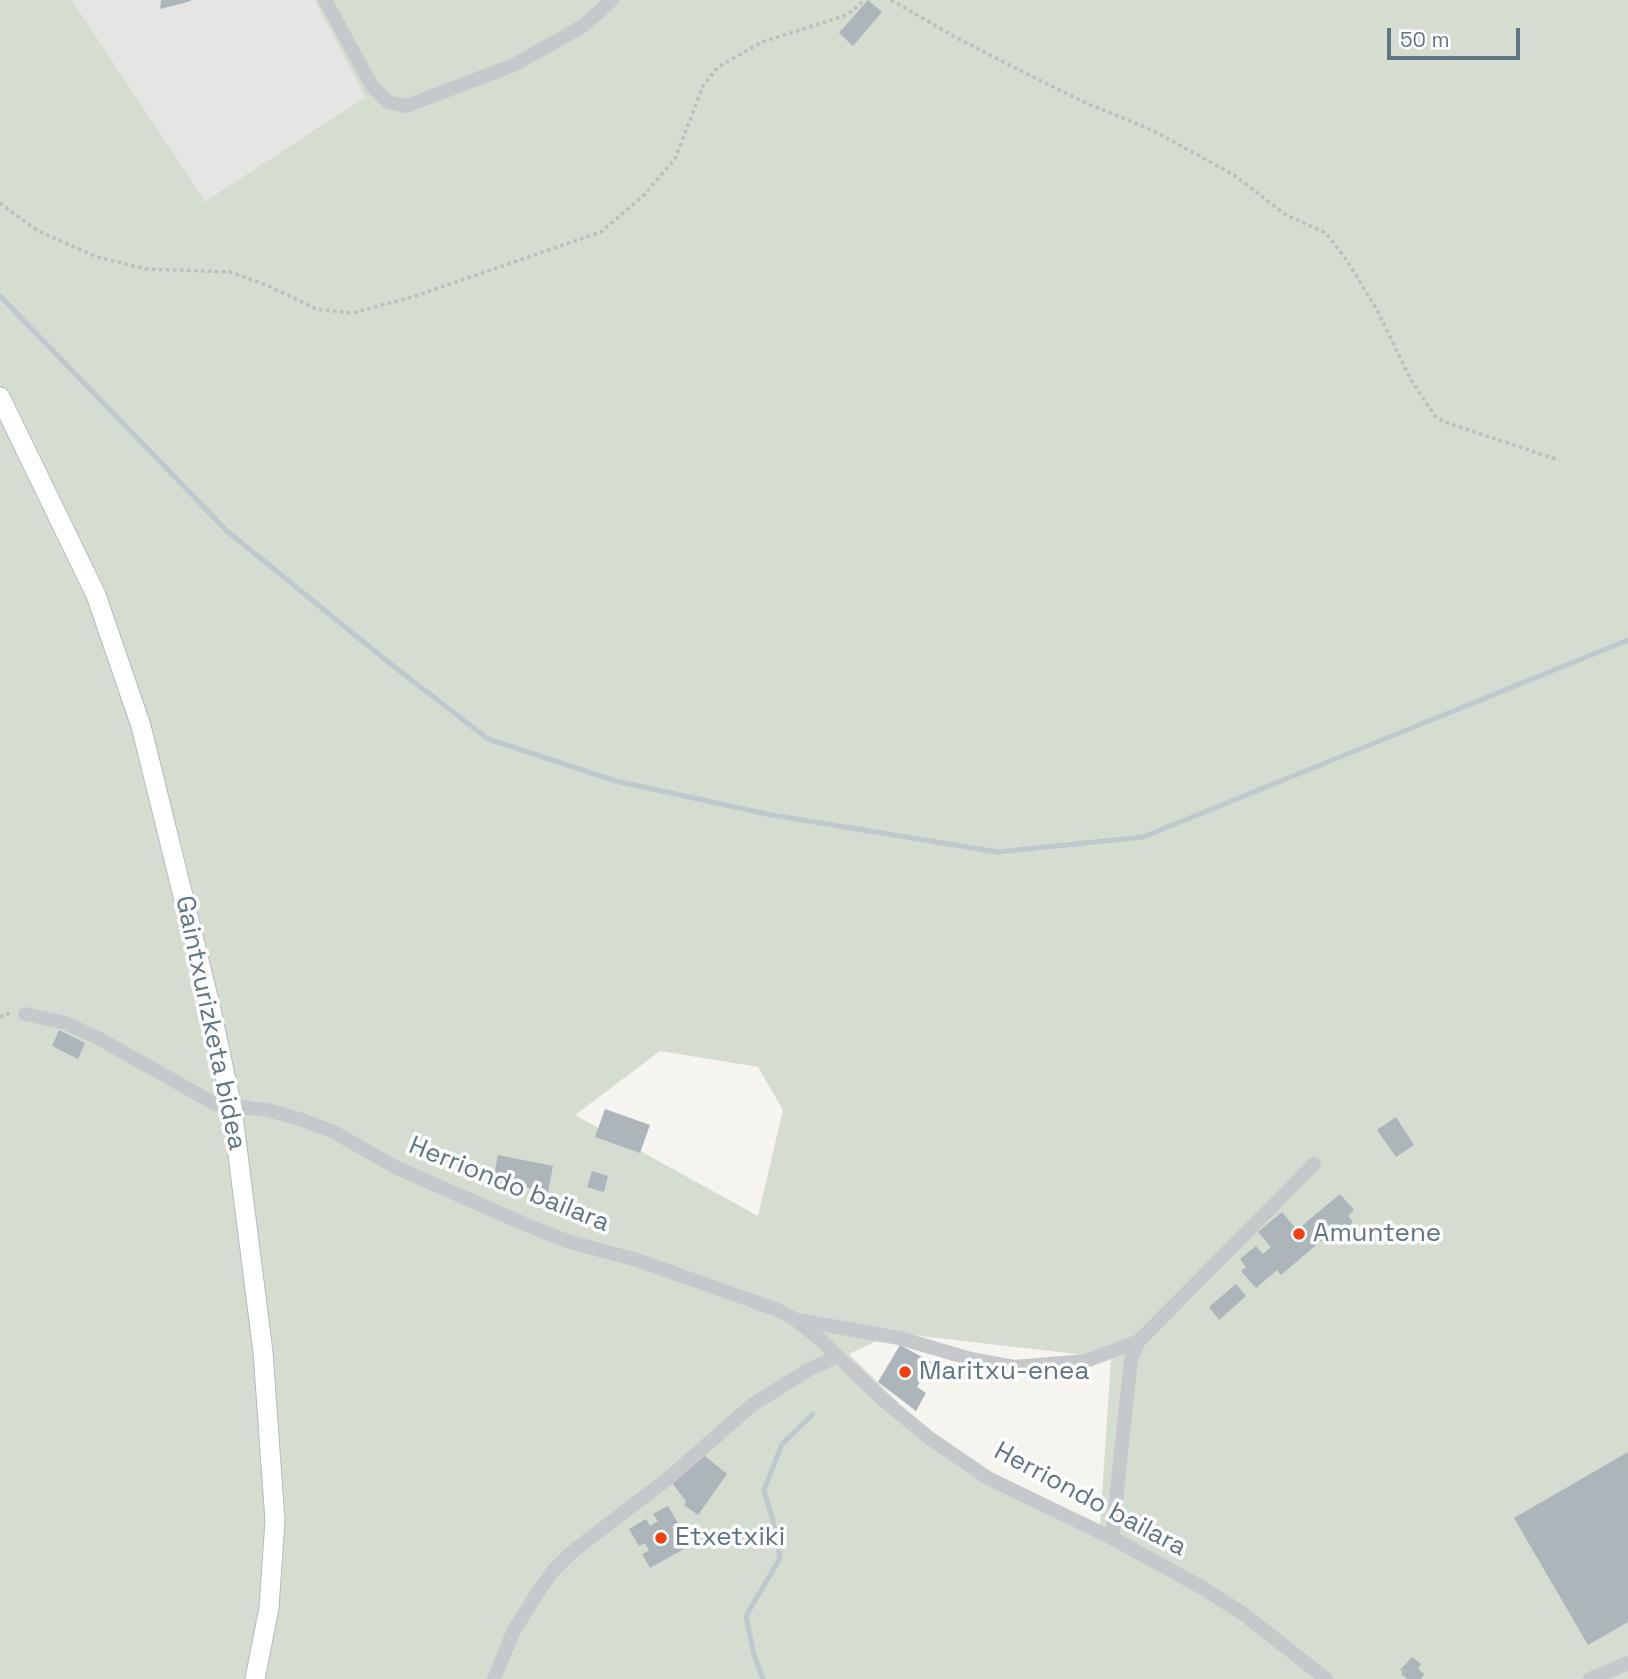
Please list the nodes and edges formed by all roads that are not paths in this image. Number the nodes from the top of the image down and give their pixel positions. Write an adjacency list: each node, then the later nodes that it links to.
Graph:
1 (325, 0): 2 (street)
2 (612, 0)
3 (0, 397): 5 (main road, Gaintxurizketa bidea)
4 (24, 1014): 5 (street, Herriondo bailara)
5 (232, 1108): 7 (street, Herriondo bailara); 12 (main road, Gaintxurizketa bidea)
6 (1314, 1164): 8 (street)
7 (796, 1320): 8 (street); 9 (street, Herriondo bailara)
8 (1139, 1341): 10 (street)
9 (838, 1356): 10 (street, Herriondo bailara); 13 (street)
10 (1112, 1538): 14 (street, Herriondo bailara)
11 (1628, 1663): 15 (street)
12 (255, 1679)
13 (494, 1679)
14 (1326, 1679)
15 (1590, 1679)

